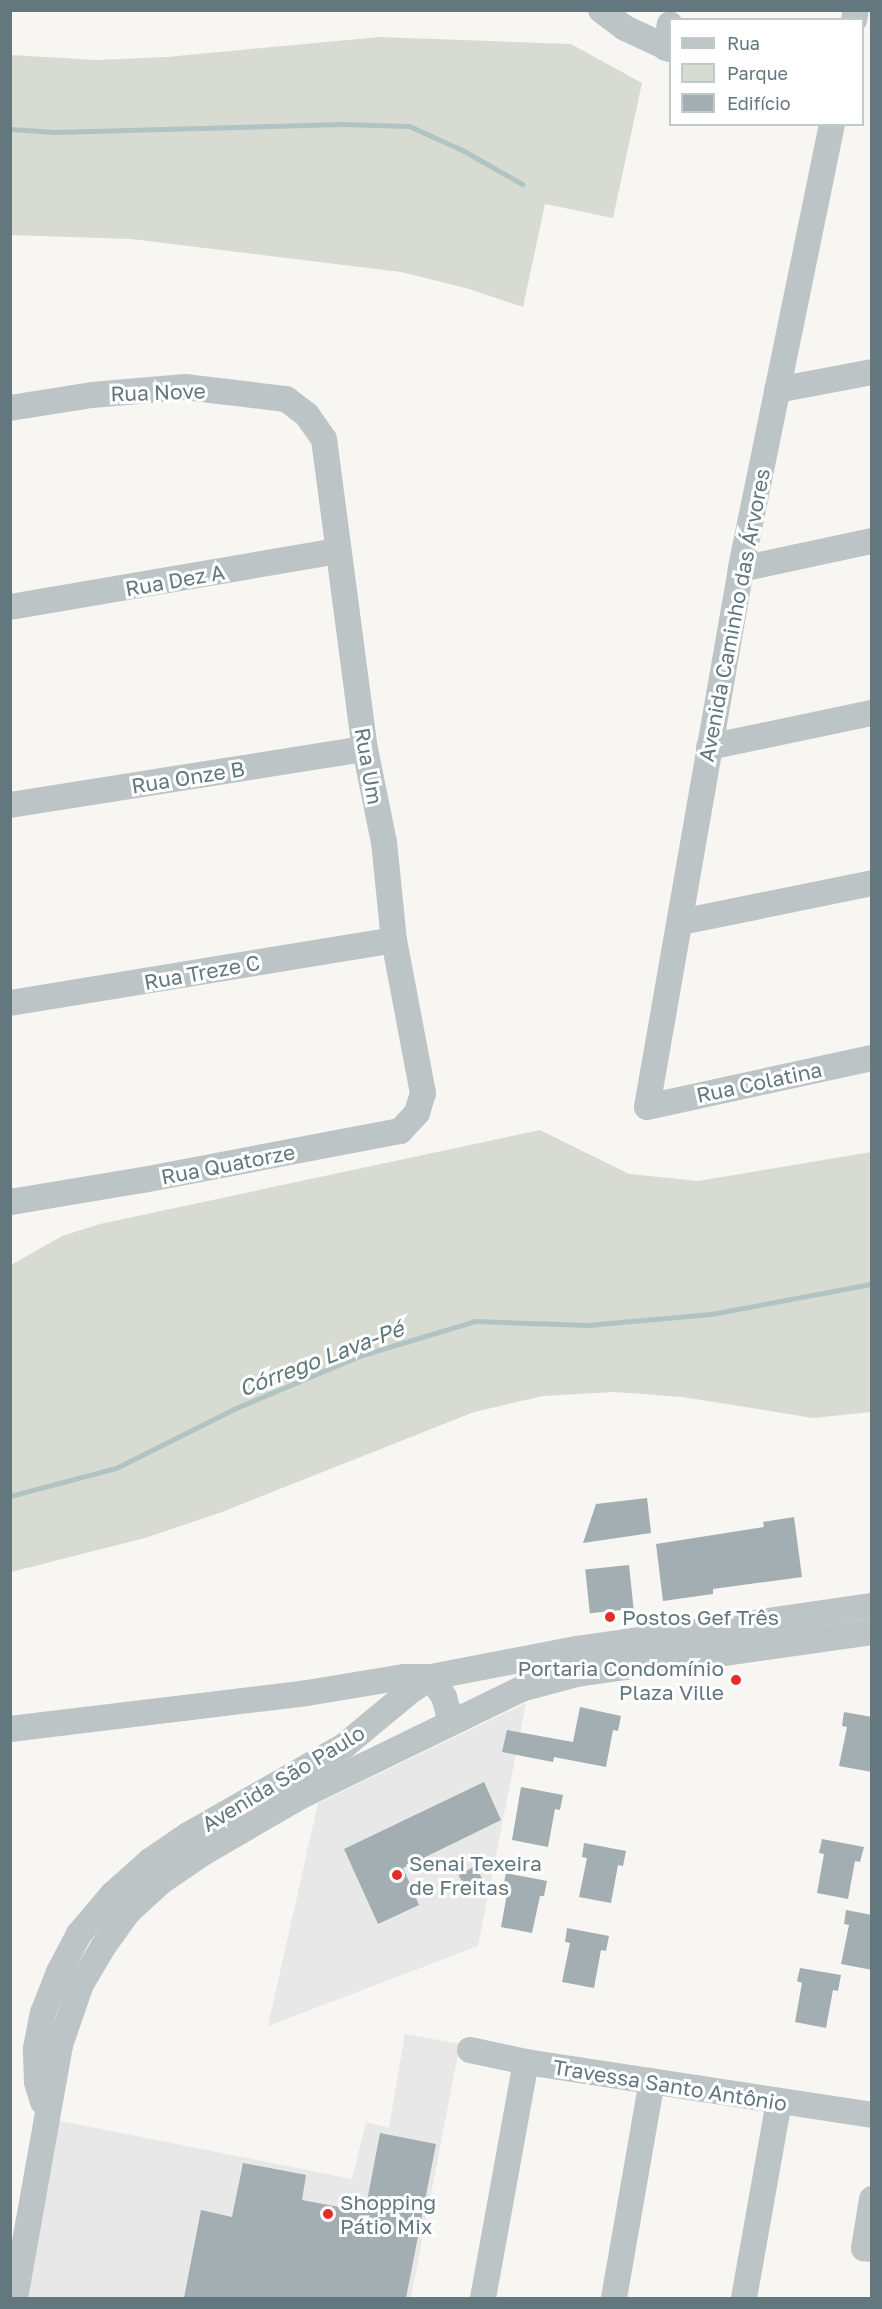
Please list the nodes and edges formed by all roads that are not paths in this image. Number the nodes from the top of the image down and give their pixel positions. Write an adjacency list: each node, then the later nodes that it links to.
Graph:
1 (601, 10): 2 (street)
2 (669, 35)
3 (832, 126): 5 (street, Avenida Caminho das Árvores)
4 (872, 372): 5 (street)
5 (777, 390): 10 (street, Avenida Caminho das Árvores)
6 (10, 408): 7 (street, Rua Nove)
7 (324, 439): 9 (street, Rua Um)
8 (872, 542): 10 (street)
9 (338, 551): 11 (street, Rua Dez A); 14 (street, Rua Um)
10 (741, 569): 13 (street, Avenida Caminho das Árvores)
11 (10, 607)
12 (872, 712): 13 (street)
13 (709, 747): 17 (street, Avenida Caminho das Árvores)
14 (365, 749): 15 (street, Rua Onze B); 18 (street, Rua Um)
15 (10, 805)
16 (872, 883): 17 (street)
17 (681, 922): 22 (street, Avenida Caminho das Árvores)
18 (394, 940): 19 (street, Rua Treze C); 21 (street, Rua Um)
19 (10, 1003)
20 (872, 1058): 22 (street, Rua Colatina)
21 (423, 1093): 23 (street, Rua Quatorze)
22 (646, 1107)
23 (10, 1202)
24 (872, 1606): 26 (street, Avenida São Paulo)
25 (872, 1632): 29 (street, Avenida São Paulo)
26 (431, 1677): 27 (street); 28 (street, Avenida São Paulo); 29 (street)
27 (349, 1685): 28 (street); 30 (street)
28 (384, 1714): 31 (street); 36 (street, Avenida São Paulo)
29 (447, 1723): 31 (street, Avenida São Paulo)
30 (10, 1729)
31 (412, 1744): 36 (street, Avenida São Paulo)
32 (470, 2050): 33 (street, Travessa Santo Antônio)
33 (526, 2062): 34 (street, Travessa Santo Antônio); 41 (street)
34 (652, 2081): 35 (street, Travessa Santo Antônio); 42 (street)
35 (779, 2102): 37 (street, Travessa Santo Antônio); 43 (street)
36 (46, 2111): 40 (street, Avenida São Paulo)
37 (872, 2115)
38 (872, 2199): 39 (street)
39 (868, 2249)
40 (15, 2298)
41 (483, 2298)
42 (614, 2298)
43 (744, 2298)

